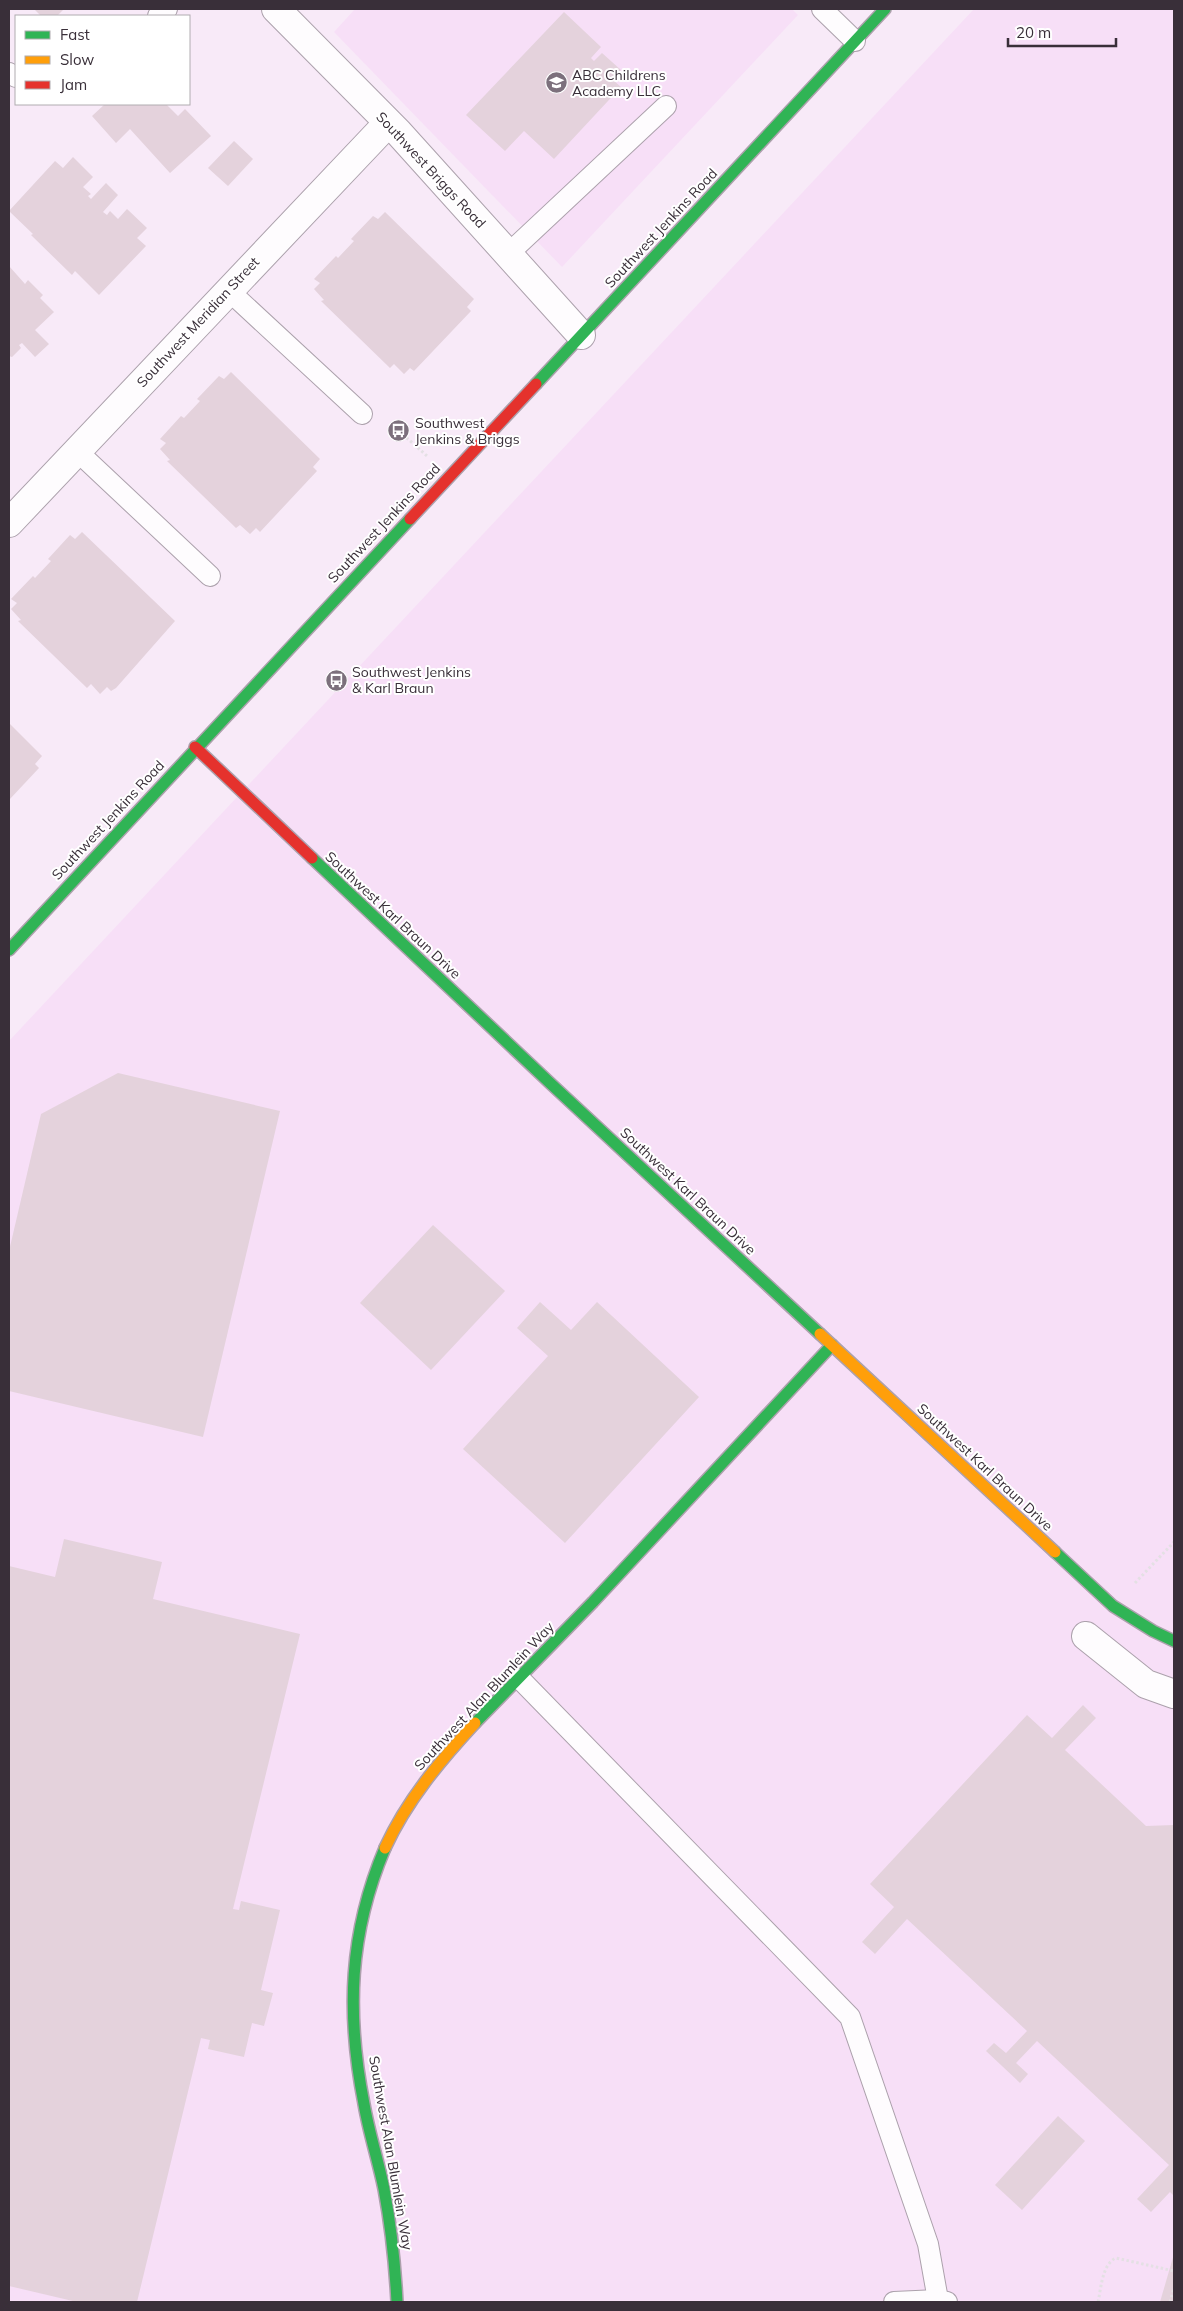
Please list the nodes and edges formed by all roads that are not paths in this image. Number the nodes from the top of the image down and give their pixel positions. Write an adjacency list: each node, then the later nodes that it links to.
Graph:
1 (276, 9): 6 (street, Southwest Briggs Road)
2 (822, 9): 4 (lane)
3 (885, 9): 4 (street, Southwest Jenkins Road)
4 (855, 41): 9 (street, Southwest Jenkins Road)
5 (666, 106): 7 (lane)
6 (388, 123): 7 (street, Southwest Briggs Road); 8 (street, Southwest Meridian Street)
7 (508, 254): 9 (street, Southwest Briggs Road)
8 (228, 290): 10 (lane); 11 (street, Southwest Meridian Street)
9 (581, 335): 14 (street, Southwest Jenkins Road)
10 (362, 414)
11 (77, 451): 12 (street, Southwest Meridian Street); 13 (lane)
12 (9, 523)
13 (210, 576)
14 (195, 748): 15 (street, Southwest Jenkins Road); 16 (street, Southwest Karl Braun Drive)
15 (9, 950)
16 (832, 1345): 18 (street, Southwest Karl Braun Drive); 19 (street, Southwest Alan Blumlein Way)
17 (1086, 1636): 20 (street)
18 (1174, 1641)
19 (520, 1679): 21 (lane); 22 (street, Southwest Alan Blumlein Way)
20 (1174, 1694)
21 (943, 2301): 23 (lane)
22 (397, 2302)
23 (894, 2302)

